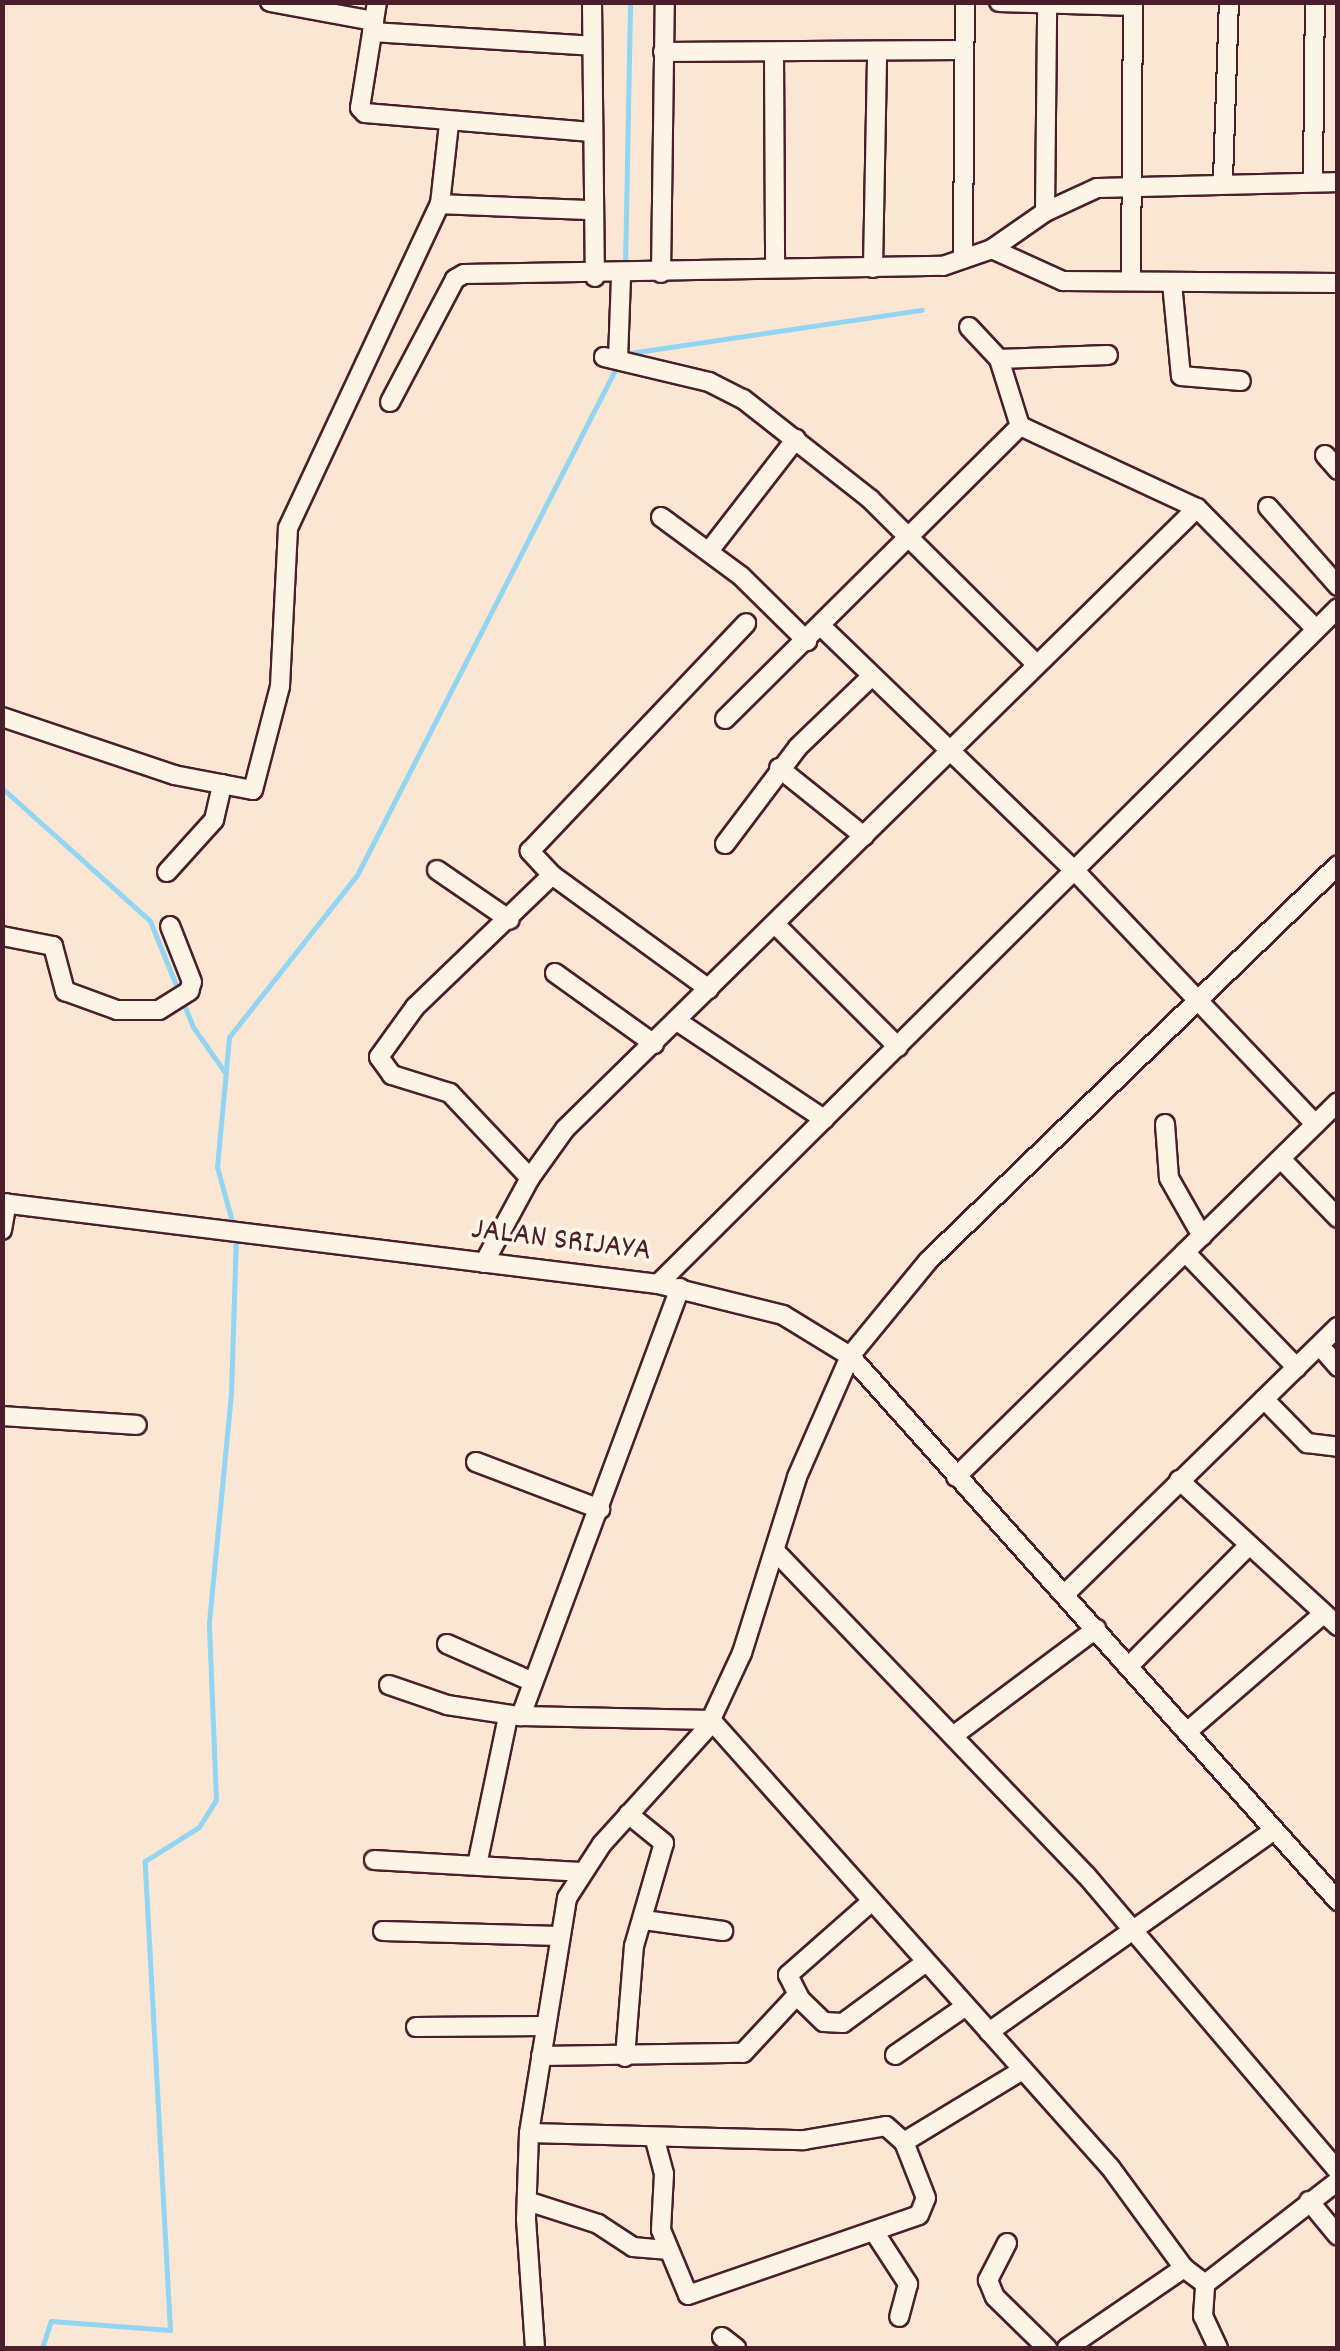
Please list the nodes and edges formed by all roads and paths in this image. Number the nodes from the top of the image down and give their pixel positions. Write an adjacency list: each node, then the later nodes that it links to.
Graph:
1 (270, 2): 10 (street)
2 (592, 2): 11 (street)
3 (665, 2): 13 (street)
4 (965, 2): 12 (street)
5 (999, 2): 8 (street)
6 (1229, 2): 18 (street)
7 (1316, 2): 19 (street)
8 (1048, 4): 9 (street); 24 (street)
9 (1133, 4): 21 (street)
10 (374, 19): 11 (street); 16 (street)
11 (592, 46): 17 (street)
12 (964, 50): 15 (street); 26 (street)
13 (662, 52): 14 (street); 29 (street)
14 (774, 54): 15 (street); 27 (street)
15 (878, 54): 28 (street)
16 (449, 124): 17 (street); 22 (street)
17 (591, 132): 23 (street)
18 (1223, 180): 19 (street); 21 (street)
19 (1313, 181): 20 (street)
20 (1338, 182)
21 (1130, 184): 24 (street); 32 (street)
22 (440, 204): 23 (street); 61 (street)
23 (591, 210): 31 (street)
24 (1045, 212): 25 (street)
25 (992, 248): 26 (street); 32 (street)
26 (963, 258): 28 (street)
27 (775, 268): 28 (street); 29 (street)
28 (873, 268)
29 (662, 274): 30 (street)
30 (624, 275): 31 (street); 41 (street)
31 (595, 276): 39 (street)
32 (1131, 280): 33 (street)
33 (1172, 283): 34 (street); 38 (street)
34 (1338, 283)
35 (969, 327): 37 (street)
36 (1108, 355): 37 (street)
37 (999, 358): 40 (street)
38 (1241, 381)
39 (390, 402)
40 (1020, 426): 44 (street); 47 (street)
41 (796, 439): 47 (street); 48 (street)
42 (1324, 455): 43 (street)
43 (1338, 470)
44 (1198, 508): 53 (street); 55 (street)
45 (1268, 508): 49 (street)
46 (661, 517): 48 (street)
47 (908, 537): 52 (street); 55 (street)
48 (709, 551): 54 (street)
49 (1338, 586)
50 (1338, 608): 53 (street)
51 (746, 623): 68 (street)
52 (822, 626): 54 (street); 56 (street)
53 (1315, 628): 67 (street)
54 (807, 641): 58 (street)
55 (1036, 666): 59 (street)
56 (871, 677): 59 (street); 60 (street)
57 (2, 717): 61 (street)
58 (725, 719)
59 (948, 752): 62 (street); 67 (street)
60 (779, 768): 62 (street); 63 (street)
61 (222, 784): 66 (street)
62 (864, 836): 70 (street)
63 (726, 844)
64 (1338, 865): 75 (street)
65 (437, 870): 69 (street)
66 (168, 872)
67 (1078, 872): 75 (street); 78 (street)
68 (552, 876): 69 (street); 74 (street)
69 (510, 920): 84 (street)
70 (775, 924): 74 (street); 78 (street)
71 (170, 926): 72 (street)
72 (2, 936)
73 (555, 972): 77 (street)
74 (709, 990): 76 (street)
75 (1196, 995): 82 (street); 95 (street)
76 (677, 1021): 77 (street); 80 (street)
77 (654, 1044): 84 (street)
78 (898, 1047): 80 (street)
79 (1338, 1102): 82 (street)
80 (824, 1119): 91 (street)
81 (1165, 1124): 88 (street)
82 (1315, 1124): 83 (street)
83 (1280, 1159): 86 (street); 88 (street)
84 (530, 1178): 90 (street)
85 (5, 1203): 87 (street); 90 (street, JALAN SRIJAYA)
86 (1338, 1218)
87 (2, 1230)
88 (1202, 1236): 89 (street)
89 (1186, 1252): 97 (street); 103 (street)
90 (484, 1263): 91 (street, JALAN SRIJAYA)
91 (658, 1284): 92 (street, JALAN SRIJAYA)
92 (680, 1288): 95 (street, JALAN SRIJAYA); 105 (street)
93 (1338, 1328): 94 (street)
94 (1320, 1346): 96 (street); 97 (street)
95 (850, 1356): 103 (street, JALAN SRIJAYA); 107 (street)
96 (1338, 1367)
97 (1297, 1368): 98 (street)
98 (1264, 1399): 101 (street); 104 (street)
99 (2, 1416): 100 (street)
100 (137, 1425)
101 (1338, 1447)
102 (476, 1462): 105 (street)
103 (956, 1477): 108 (street, JALAN SRIJAYA)
104 (1179, 1480): 106 (street); 108 (street)
105 (600, 1509): 113 (street)
106 (1246, 1547): 109 (street); 112 (street)
107 (776, 1552): 116 (street); 118 (street)
108 (1065, 1594): 110 (street, JALAN SRIJAYA)
109 (1330, 1620): 117 (street)
110 (1096, 1628): 112 (street, JALAN SRIJAYA); 118 (street)
111 (447, 1644): 113 (street)
112 (1129, 1666): 117 (street, JALAN SRIJAYA)
113 (533, 1682): 115 (street)
114 (389, 1685): 115 (street)
115 (514, 1717): 116 (street); 122 (street)
116 (711, 1720): 119 (street); 125 (street)
117 (1188, 1731): 120 (street, JALAN SRIJAYA)
118 (953, 1736): 129 (street)
119 (628, 1814): 123 (street); 126 (street)
120 (1274, 1830): 124 (street, JALAN SRIJAYA); 129 (street)
121 (374, 1860): 122 (street)
122 (477, 1865): 123 (street)
123 (580, 1872): 130 (street)
124 (1338, 1900)
125 (872, 1901): 131 (street); 132 (street)
126 (644, 1920): 128 (street); 139 (street)
127 (383, 1931): 130 (street)
128 (722, 1931)
129 (1134, 1935): 136 (street); 144 (street)
130 (559, 1936): 134 (street)
131 (926, 1962): 132 (street); 133 (street)
132 (797, 1996): 139 (street)
133 (966, 2006): 136 (street); 137 (street)
134 (545, 2026): 135 (street); 138 (street)
135 (416, 2027)
136 (989, 2032): 140 (street)
137 (895, 2055)
138 (540, 2056): 139 (street); 141 (street)
139 (625, 2057)
140 (1021, 2071): 143 (street); 152 (street)
141 (529, 2133): 142 (street); 146 (street)
142 (656, 2140): 143 (street); 151 (street)
143 (904, 2142): 148 (street)
144 (1338, 2171)
145 (1338, 2181): 147 (street)
146 (527, 2201): 151 (street); 156 (street)
147 (1309, 2201): 149 (street); 153 (street)
148 (875, 2232): 151 (street); 154 (street)
149 (1338, 2236)
150 (1007, 2244): 157 (street)
151 (666, 2250)
152 (1184, 2268): 153 (street); 158 (street)
153 (1205, 2284): 155 (street)
154 (898, 2317)
155 (1209, 2345)
156 (535, 2348)
157 (1047, 2348)
158 (1067, 2348)

